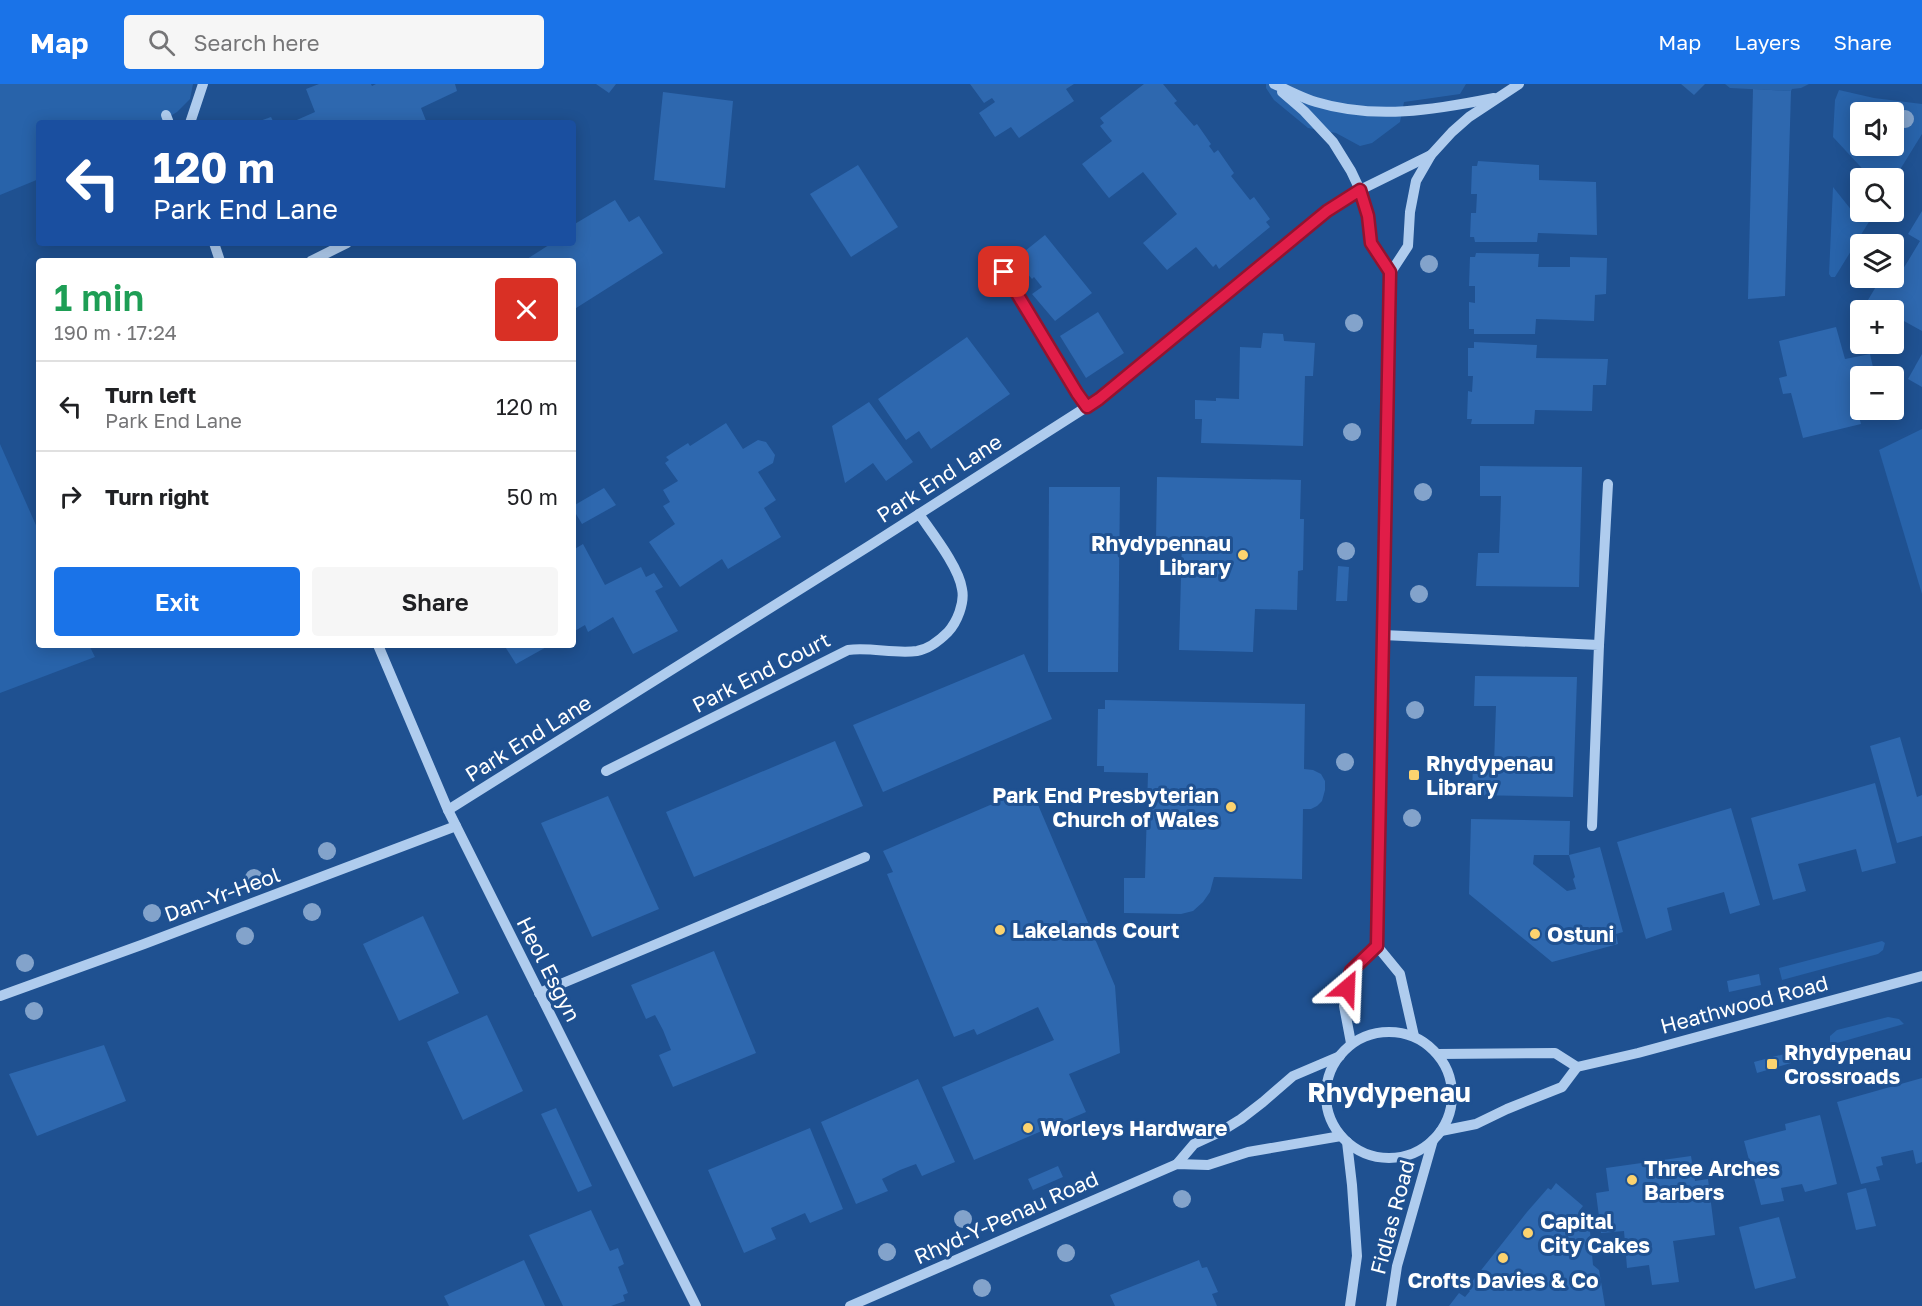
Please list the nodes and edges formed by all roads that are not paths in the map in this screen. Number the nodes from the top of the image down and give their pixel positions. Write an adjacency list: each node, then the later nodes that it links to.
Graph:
1 (203, 84): 5 (street)
2 (1274, 84): 4 (street); 7 (street)
3 (1519, 84): 4 (street)
4 (1497, 98): 6 (street)
5 (191, 120)
6 (1431, 155): 7 (street, Park End Lane); 11 (street)
7 (1360, 190): 11 (street); 12 (street, Park End Lane)
8 (341, 246): 10 (street)
9 (991, 252): 12 (street)
10 (317, 258)
11 (1390, 272): 15 (street)
12 (1087, 407): 14 (street, Park End Lane)
13 (1608, 484): 16 (street)
14 (919, 514): 18 (street, Park End Court); 19 (street, Park End Lane)
15 (1383, 635): 16 (street); 23 (street)
16 (1599, 645): 21 (street)
17 (379, 648): 19 (street, Heol Esgyn)
18 (606, 771)
19 (448, 810): 20 (street, Heol Esgyn)
20 (456, 826): 25 (street, Heol Esgyn); 26 (street, Dan-Yr-Heol)
21 (1592, 826)
22 (865, 857): 25 (street)
23 (1377, 946): 27 (street); 28 (street)
24 (1922, 976): 31 (street, Heathwood Road)
25 (539, 993): 35 (street, Heol Esgyn)
26 (0, 996)
27 (1414, 1036): 28 (street); 29 (street)
28 (1351, 1043): 30 (street)
29 (1438, 1054): 31 (street); 32 (street)
30 (1340, 1056): 33 (street); 34 (street, Rhyd-Y-Penau Road)
31 (1576, 1067): 32 (street)
32 (1437, 1135): 33 (street); 38 (street, Fidlas Road)
33 (1344, 1139): 34 (street, Rhyd-Y-Penau Road); 37 (street, Fidlas Road)
34 (1177, 1164): 36 (street, Rhyd-Y-Penau Road)
35 (696, 1306)
36 (850, 1306)
37 (1350, 1306)
38 (1391, 1306)

